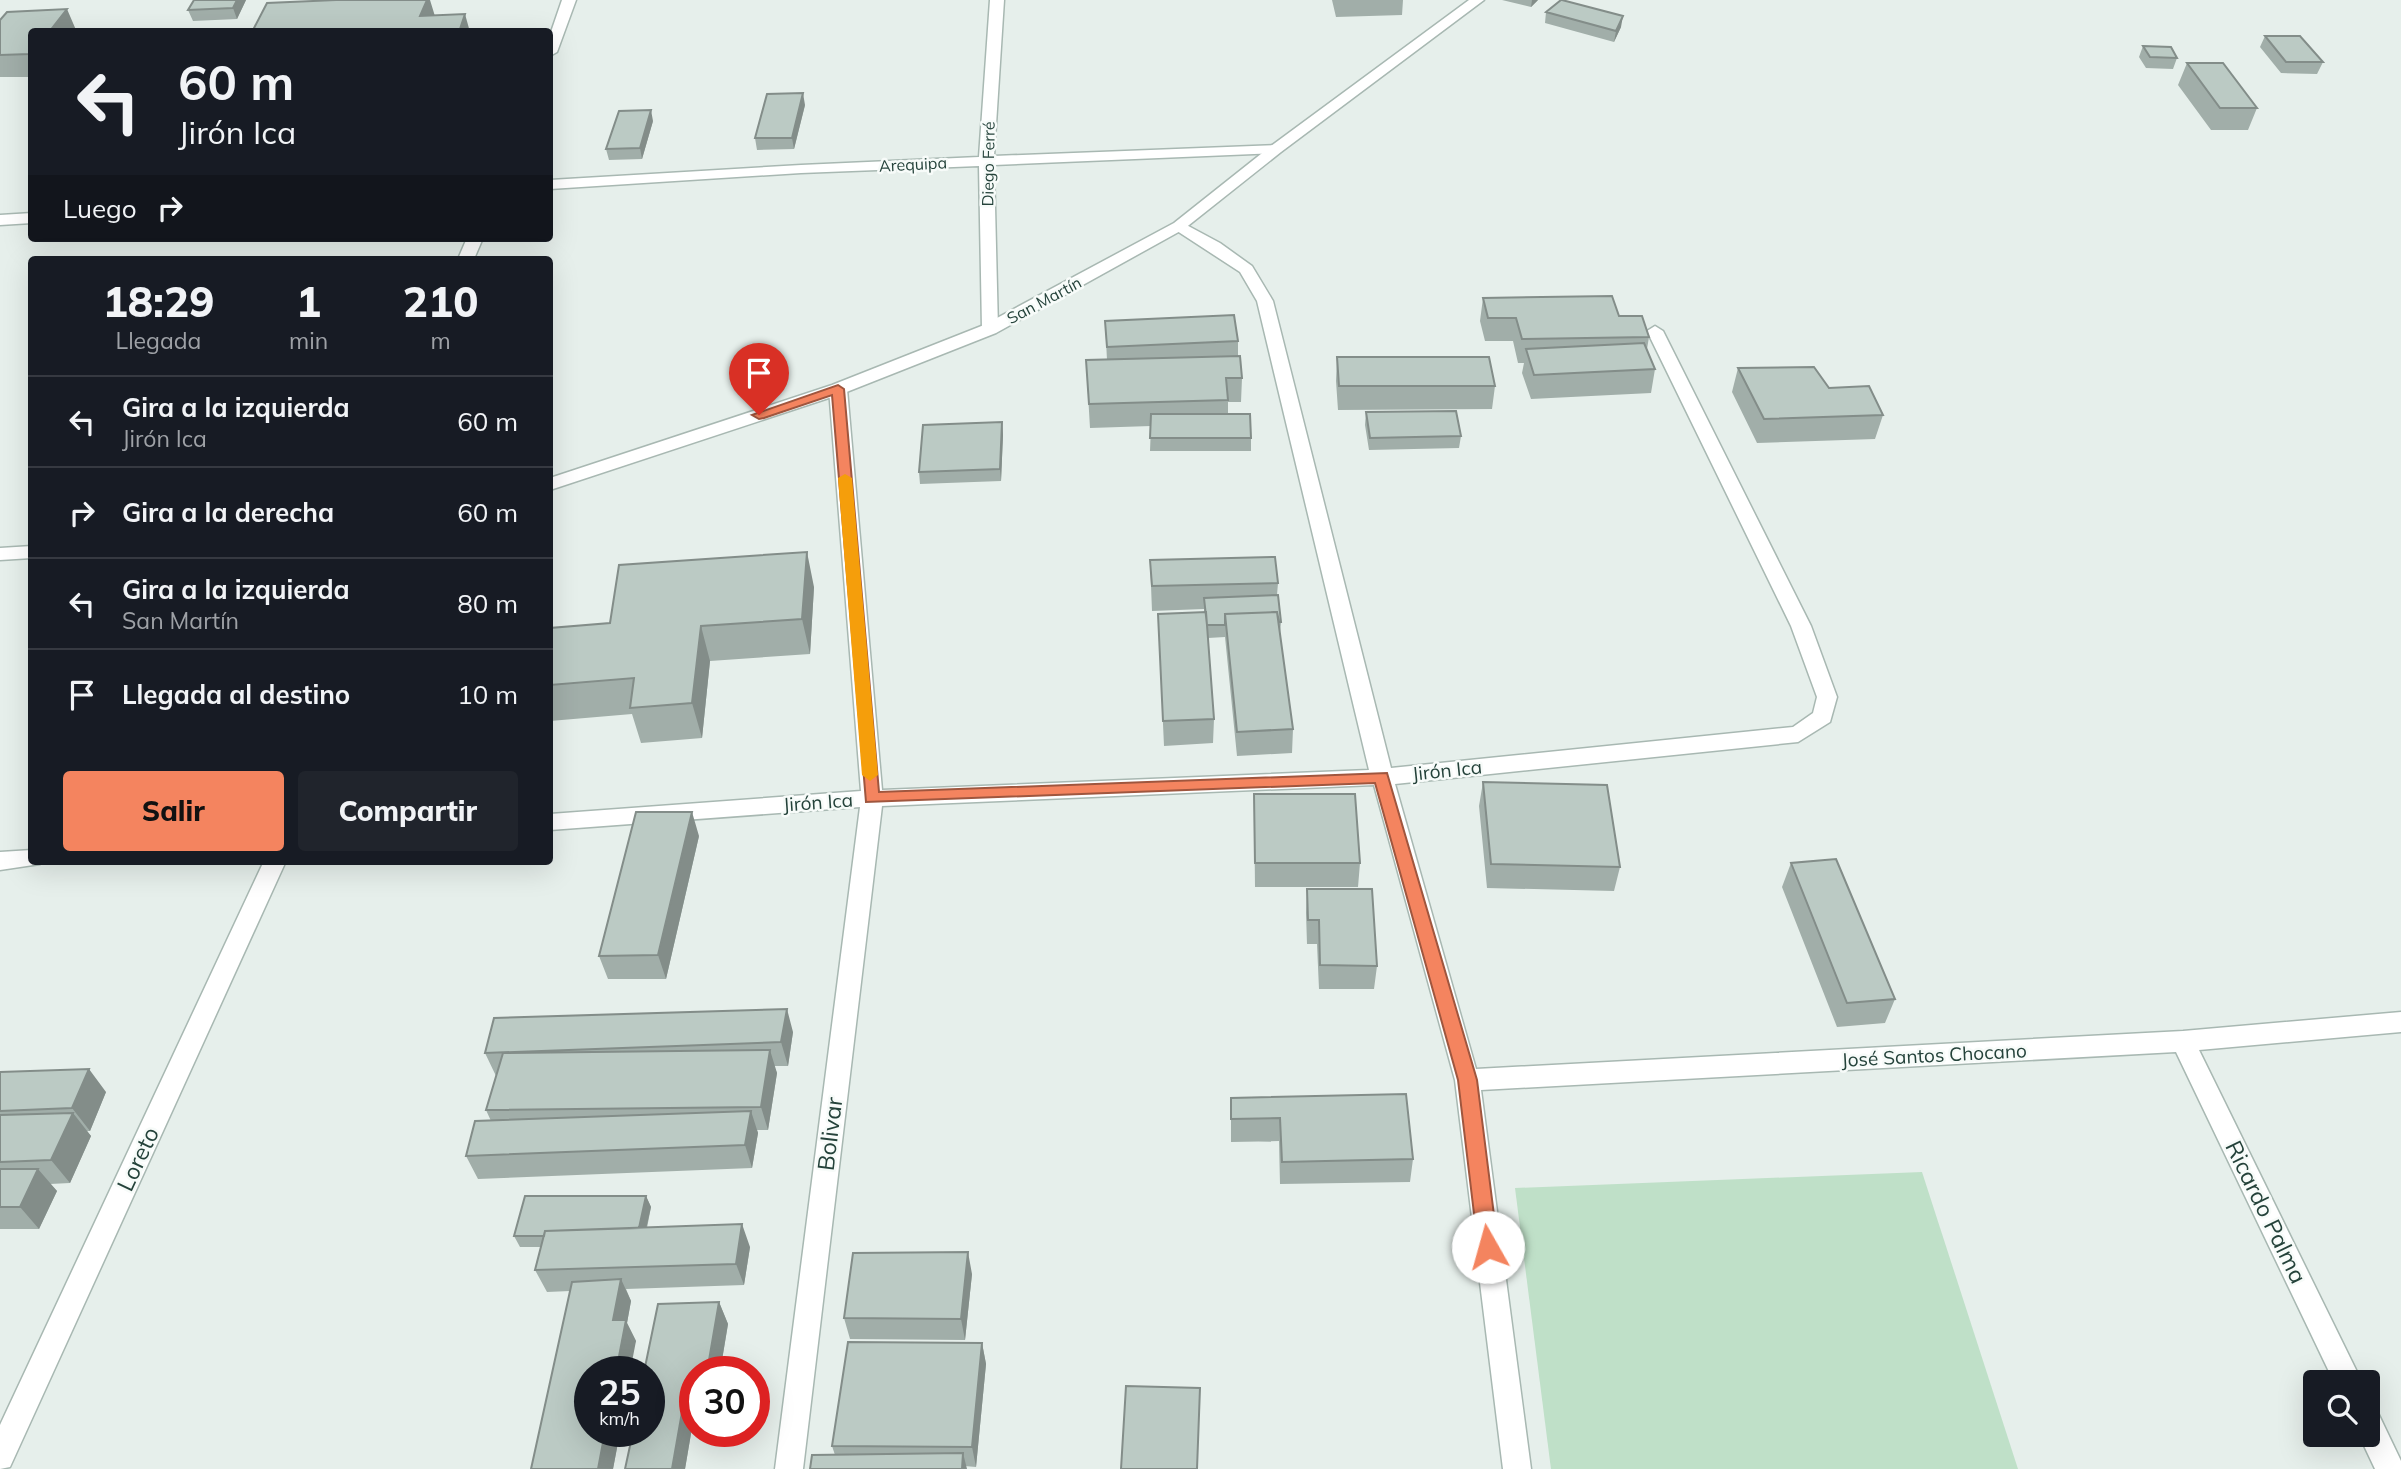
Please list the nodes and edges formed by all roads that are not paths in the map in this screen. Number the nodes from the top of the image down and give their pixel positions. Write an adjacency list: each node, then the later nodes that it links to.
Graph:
1 (569, 0): 4 (street)
2 (997, 0): 6 (street, Diego Ferré)
3 (1477, 0): 5 (street, San Martín)
4 (553, 44)
5 (1276, 149): 6 (street, Arequipa); 10 (street, San Martín)
6 (986, 160): 7 (street, Arequipa); 11 (street, Diego Ferré)
7 (553, 185)
8 (28, 218): 9 (street)
9 (0, 220)
10 (1179, 226): 11 (street, San Martín); 17 (street)
11 (990, 329): 13 (street, San Martín)
12 (1655, 331): 17 (street, Jirón Ica)
13 (838, 389): 14 (street, San Martín); 18 (street, Bolivar)
14 (553, 483)
15 (28, 552): 16 (street)
16 (0, 554)
17 (1382, 777): 18 (street, Jirón Ica); 25 (street)
18 (872, 798): 19 (street, Jirón Ica); 29 (street, Bolivar)
19 (553, 822)
20 (28, 859): 21 (street)
21 (0, 861)
22 (273, 865): 28 (street, Loreto)
23 (2401, 1022): 24 (street, José Santos Chocano)
24 (2183, 1041): 25 (street, José Santos Chocano); 26 (street, Ricardo Palma)
25 (1467, 1080): 30 (street)
26 (2342, 1370)
27 (2379, 1447): 31 (street)
28 (0, 1457)
29 (789, 1469)
30 (1517, 1469)
31 (2390, 1469)

